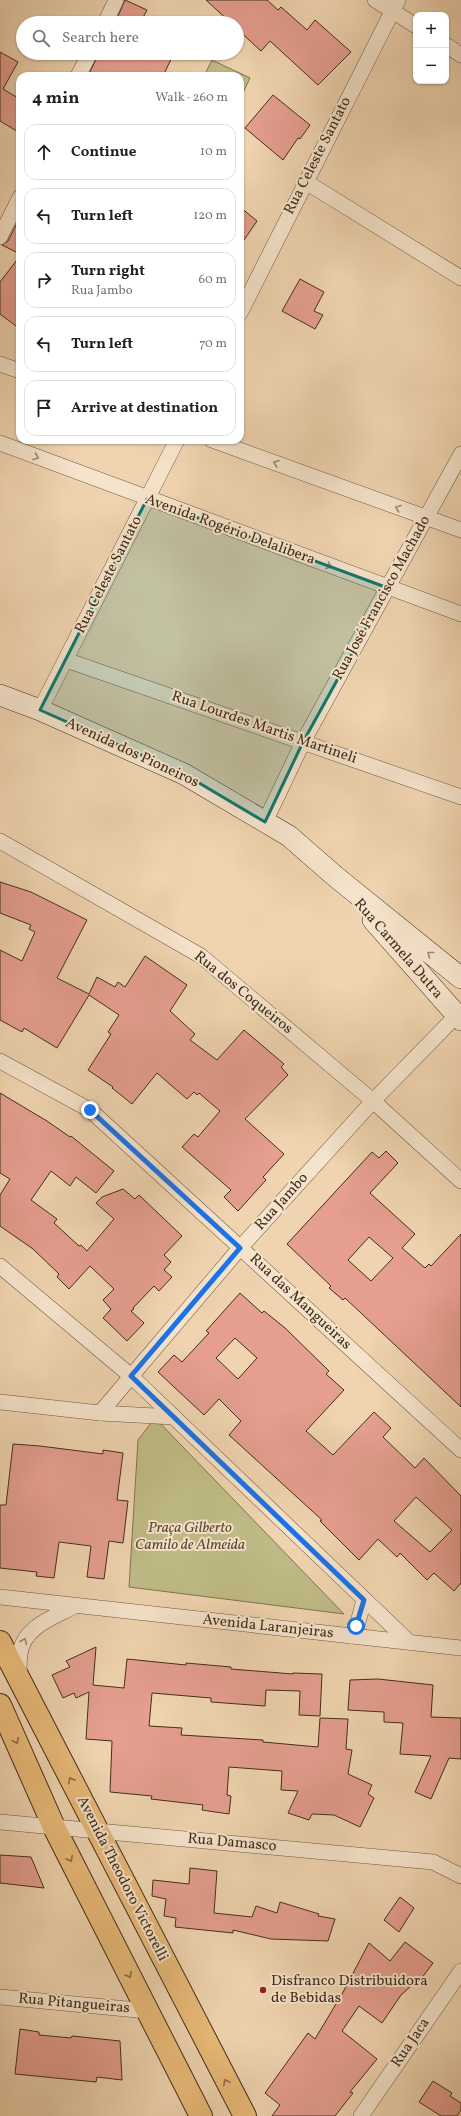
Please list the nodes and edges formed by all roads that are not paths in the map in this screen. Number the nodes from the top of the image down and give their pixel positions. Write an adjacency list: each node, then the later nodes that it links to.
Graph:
1 (116, 0): 4 (street)
2 (374, 0): 3 (street)
3 (394, 5): 5 (street); 10 (street, Rua Celeste Santato)
4 (108, 16)
5 (413, 23)
6 (449, 47): 7 (street)
7 (461, 55)
8 (86, 60): 9 (street)
9 (80, 72)
10 (306, 182): 13 (street); 14 (street, Rua Celeste Santato)
11 (16, 205): 12 (street)
12 (0, 237)
13 (461, 278)
14 (244, 305)
15 (0, 364): 16 (street)
16 (16, 370)
17 (0, 443): 21 (street, Avenida Rogério Delalibera, one-way to 21)
18 (174, 444): 21 (street, Rua Celeste Santato)
19 (223, 444): 22 (street, one-way to 19)
20 (461, 454): 22 (street, Rua José Francisco Machado)
21 (147, 499): 24 (street, Avenida Rogério Delalibera, one-way to 24); 26 (street, Rua Celeste Santato)
22 (426, 518): 23 (street); 24 (street, Rua José Francisco Machado)
23 (461, 530)
24 (388, 588): 25 (street, Avenida Rogério Delalibera); 29 (street, Rua José Francisco Machado)
25 (461, 614)
26 (66, 660): 28 (street, Rua Celeste Santato); 29 (street, Rua Lourdes Martis Martineli)
27 (0, 695): 28 (main road, Avenida dos Pioneiros)
28 (40, 710): 31 (main road, Avenida dos Pioneiros)
29 (303, 742): 30 (street, Rua Lourdes Martis Martineli); 31 (street, Rua José Francisco Machado)
30 (461, 797)
31 (265, 822): 33 (main road, Avenida dos Pioneiros)
32 (0, 841): 37 (street, Rua dos Coqueiros)
33 (336, 877): 34 (main road, one-way to 33); 35 (main road, Rua Carmela Dutra)
34 (461, 978)
35 (459, 1016): 37 (street, Rua Jambo)
36 (0, 1061): 39 (street, Rua das Mangueiras)
37 (373, 1101): 38 (street, Rua dos Coqueiros); 39 (street, Rua Jambo)
38 (461, 1181)
39 (240, 1248): 41 (street, Rua Jambo); 45 (street, Rua das Mangueiras)
40 (0, 1266): 41 (street)
41 (131, 1376): 43 (street, Rua Jambo); 44 (street)
42 (0, 1402): 43 (street)
43 (100, 1413): 44 (street)
44 (174, 1417): 47 (street)
45 (461, 1450)
46 (0, 1597): 48 (street, Avenida Laranjeiras)
47 (364, 1600): 49 (street); 51 (street)
48 (75, 1606): 49 (street, Avenida Laranjeiras); 53 (street, one-way to 48)
49 (350, 1636): 51 (street, Avenida Laranjeiras)
50 (0, 1642): 53 (main road, Avenida Theodoro Victorelli)
51 (409, 1642): 52 (street, Avenida Laranjeiras)
52 (461, 1648)
53 (19, 1679): 57 (main road, Avenida Theodoro Victorelli, one-way to 53)
54 (0, 1705): 56 (main road, one-way to 56)
55 (0, 1822): 56 (street, Rua Damasco)
56 (54, 1827): 57 (street, Rua Damasco); 61 (main road, one-way to 61)
57 (97, 1831): 58 (street, Rua Damasco); 63 (main road, Avenida Theodoro Victorelli, one-way to 57)
58 (461, 1876)
59 (461, 1970): 64 (street, Rua Jaca)
60 (0, 1997): 61 (street, Rua Pitangueiras)
61 (148, 2011): 62 (main road)
62 (201, 2116)
63 (243, 2116)
64 (362, 2116)

